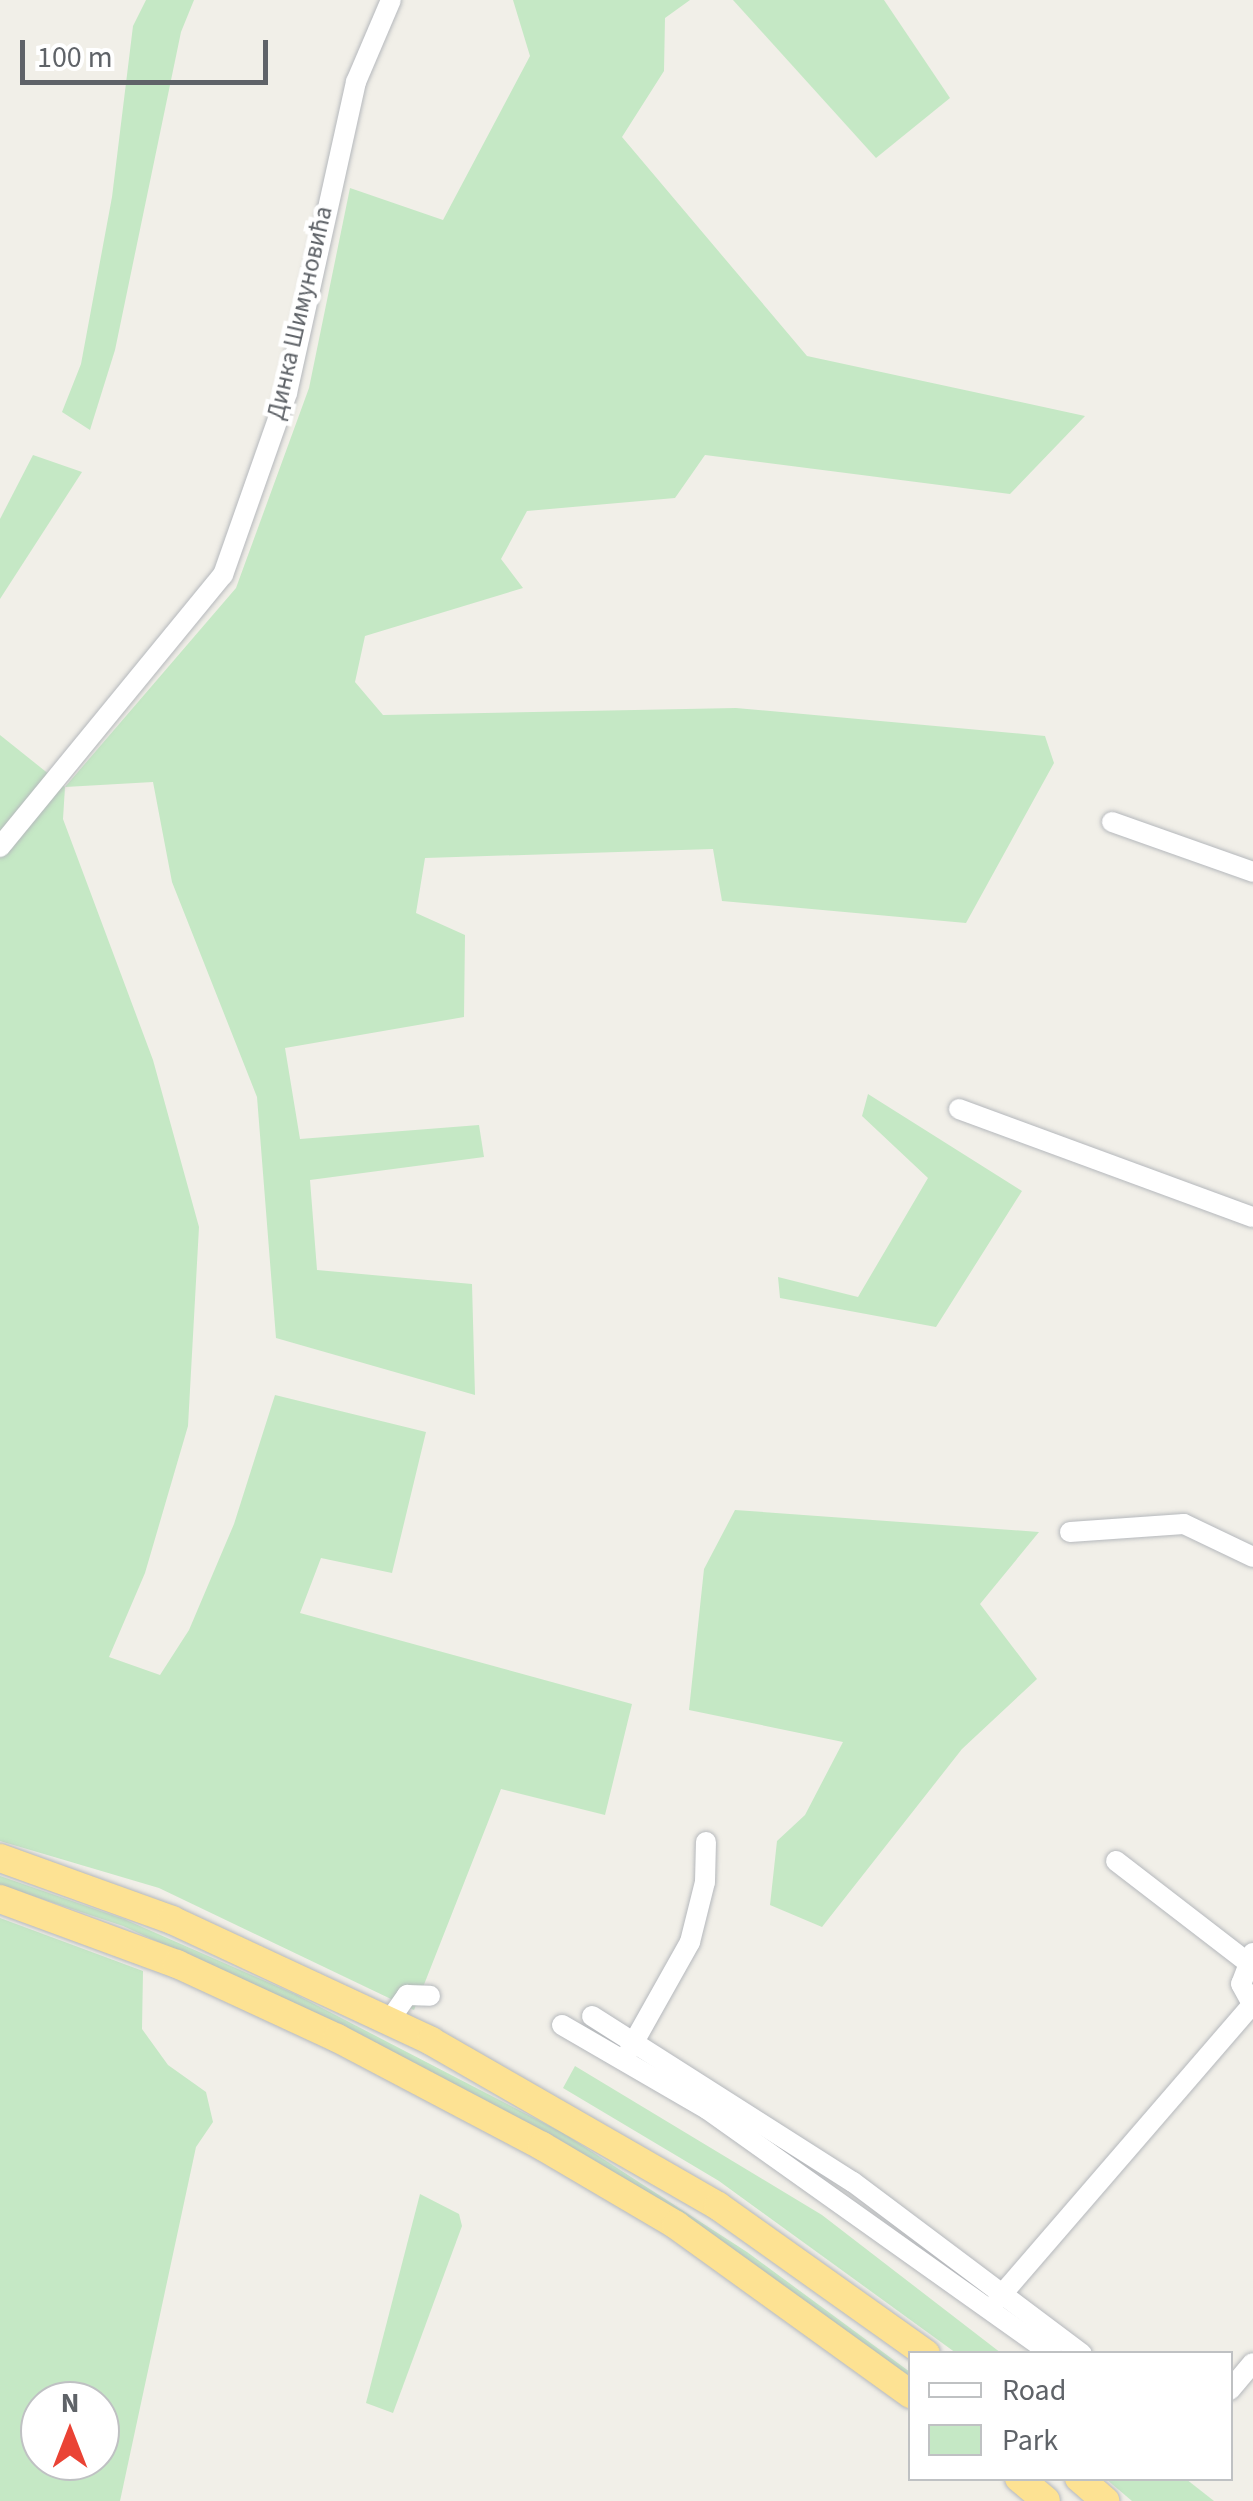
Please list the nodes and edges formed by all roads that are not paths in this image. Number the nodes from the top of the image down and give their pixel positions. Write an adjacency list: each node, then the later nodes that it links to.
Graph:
1 (391, 0): 3 (street, Динка Шимуновића)
2 (1112, 822): 4 (street)
3 (0, 847)
4 (1253, 872)
5 (959, 1109): 6 (street)
6 (1253, 1217)
7 (1070, 1532): 8 (street)
8 (1253, 1557)
9 (706, 1842): 19 (street)
10 (0, 1858): 17 (highway)
11 (1116, 1861): 13 (street)
12 (0, 1899): 27 (highway)
13 (1250, 1957): 15 (street)
14 (430, 1996): 17 (street)
15 (1253, 2006): 21 (street)
16 (592, 2016): 19 (street)
17 (389, 2021): 22 (highway)
18 (562, 2024): 20 (street)
19 (636, 2040): 20 (street); 21 (street)
20 (624, 2059): 21 (street)
21 (998, 2298): 23 (street); 24 (street)
22 (922, 2351)
23 (1049, 2351)
24 (1078, 2351)
25 (1253, 2363): 26 (street)
26 (1233, 2386)
27 (908, 2392)
28 (1023, 2481): 30 (highway)
29 (1082, 2481): 31 (highway)
30 (1046, 2501)
31 (1105, 2501)

